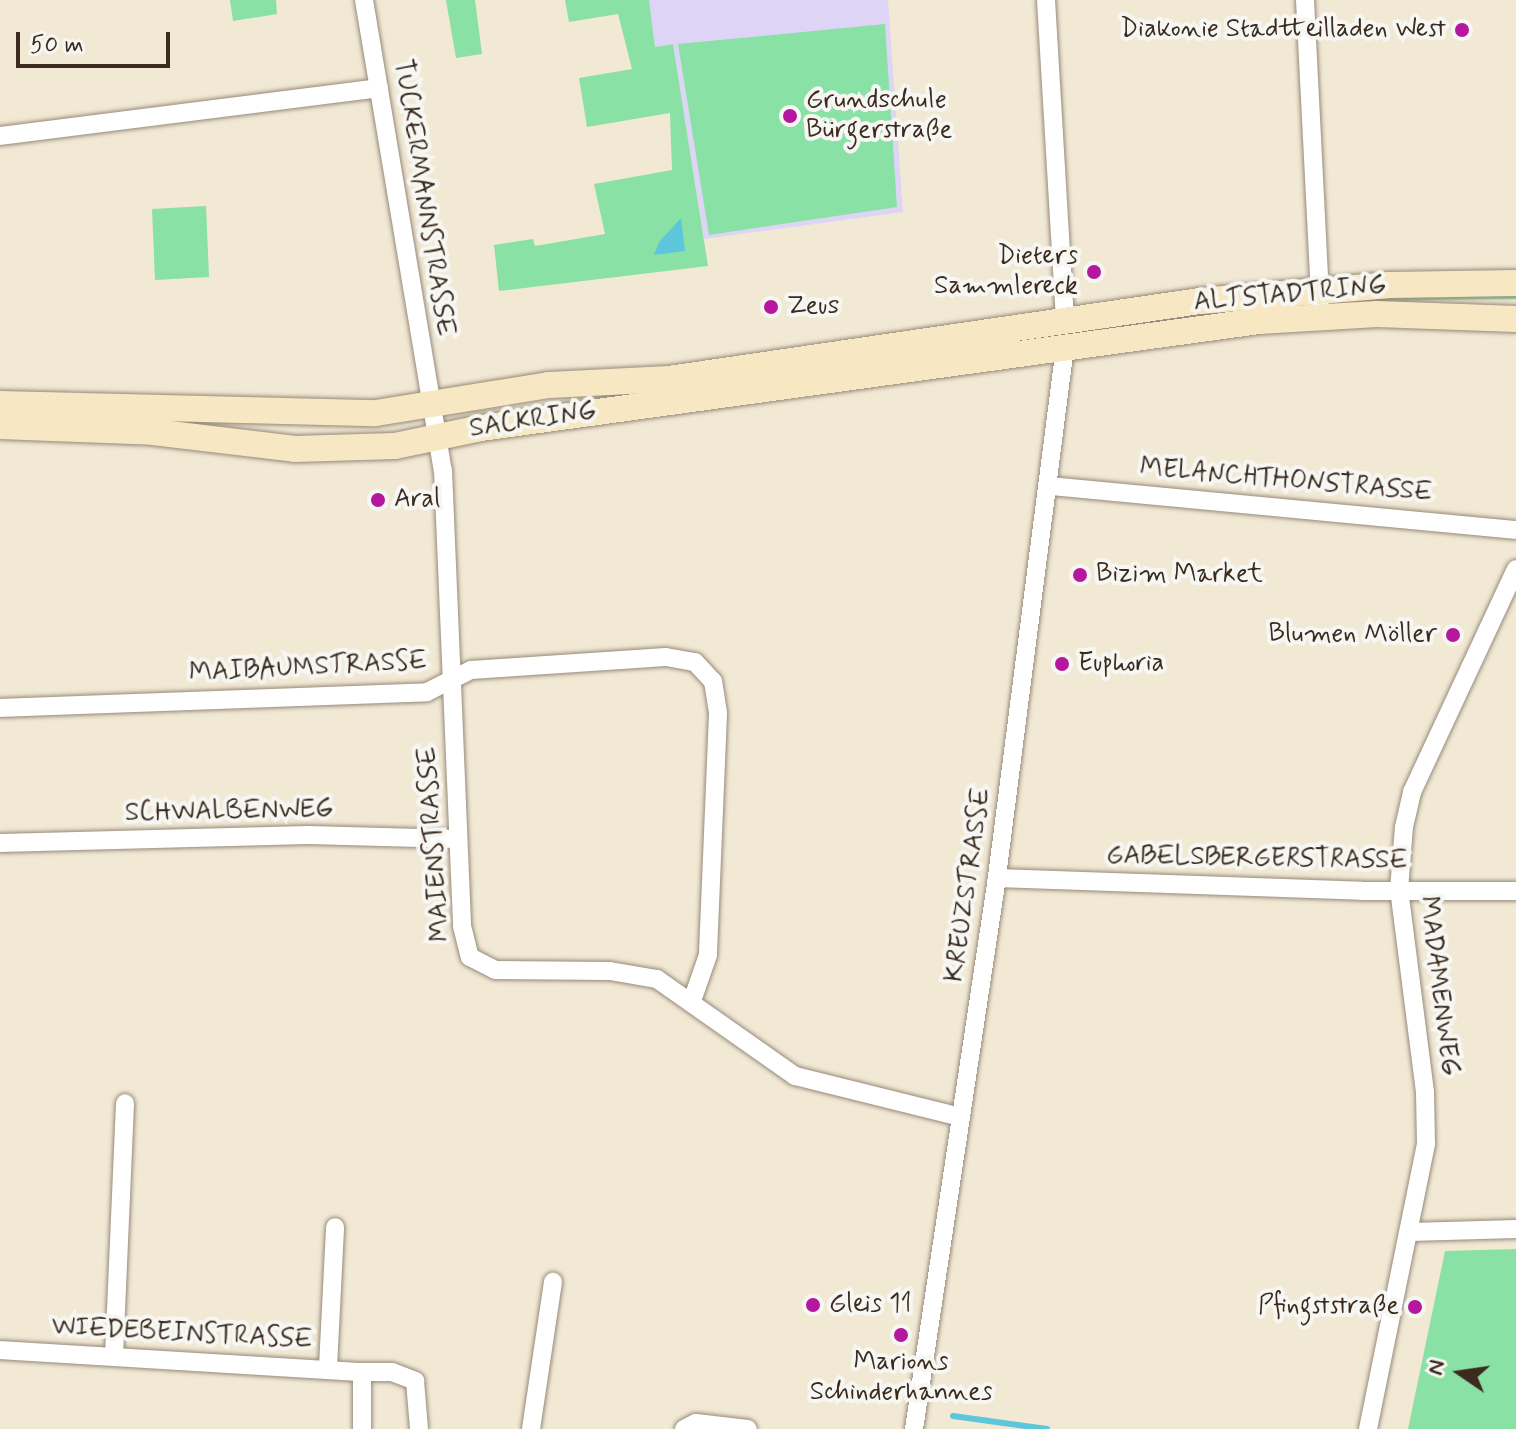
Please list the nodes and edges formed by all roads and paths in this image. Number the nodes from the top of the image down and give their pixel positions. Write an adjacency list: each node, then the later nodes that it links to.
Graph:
1 (364, 0): 4 (street, TUCKERMANNSTRASSE)
2 (1046, 0): 10 (street, KREUZSTRASSE)
3 (1305, 0): 7 (street)
4 (379, 88): 5 (street); 12 (street, TUCKERMANNSTRASSE)
5 (0, 136)
6 (1516, 283): 7 (main road, ALTSTADTRING)
7 (1320, 290): 8 (street); 10 (main road, ALTSTADTRING)
8 (1320, 316): 9 (main road, ALTSTADTRING); 10 (main road, ALTSTADTRING)
9 (1516, 319)
10 (1065, 335): 12 (main road, SACKRING); 14 (main road, SACKRING); 15 (street, KREUZSTRASSE)
11 (0, 404): 12 (main road, SACKRING)
12 (430, 404): 14 (street, TUCKERMANNSTRASSE)
13 (0, 426): 14 (main road, SACKRING)
14 (437, 437): 18 (street, MAIENSTRASSE)
15 (1050, 486): 16 (street, MELANCHTHONSTRASSE); 22 (street, KREUZSTRASSE)
16 (1516, 530)
17 (1516, 569): 23 (street, MADAMENWEG)
18 (452, 684): 19 (street, MAIBAUMSTRASSE); 20 (street, MAIENSTRASSE); 25 (street, MAIBAUMSTRASSE)
19 (0, 708)
20 (458, 839): 21 (street, SCHWALBENWEG); 25 (street, MAIENSTRASSE)
21 (0, 843)
22 (997, 878): 23 (street, GABELSBERGERSTRASSE); 27 (street, KREUZSTRASSE)
23 (1399, 890): 24 (street, GABELSBERGERSTRASSE); 30 (street, MADAMENWEG)
24 (1516, 891)
25 (692, 1001): 27 (street, MAIENSTRASSE)
26 (125, 1103): 33 (street)
27 (961, 1117): 41 (street, KREUZSTRASSE)
28 (335, 1227): 34 (street)
29 (1516, 1229): 30 (street)
30 (1410, 1232): 42 (street, MADAMENWEG)
31 (553, 1282): 38 (street)
32 (0, 1350): 33 (street, WIEDEBEINSTRASSE)
33 (114, 1356): 34 (street, WIEDEBEINSTRASSE)
34 (328, 1367): 35 (street, WIEDEBEINSTRASSE)
35 (362, 1372): 36 (street); 37 (street, WIEDEBEINSTRASSE)
36 (362, 1429)
37 (419, 1429)
38 (531, 1429)
39 (684, 1429): 40 (street)
40 (752, 1429)
41 (914, 1429)
42 (1368, 1429)

